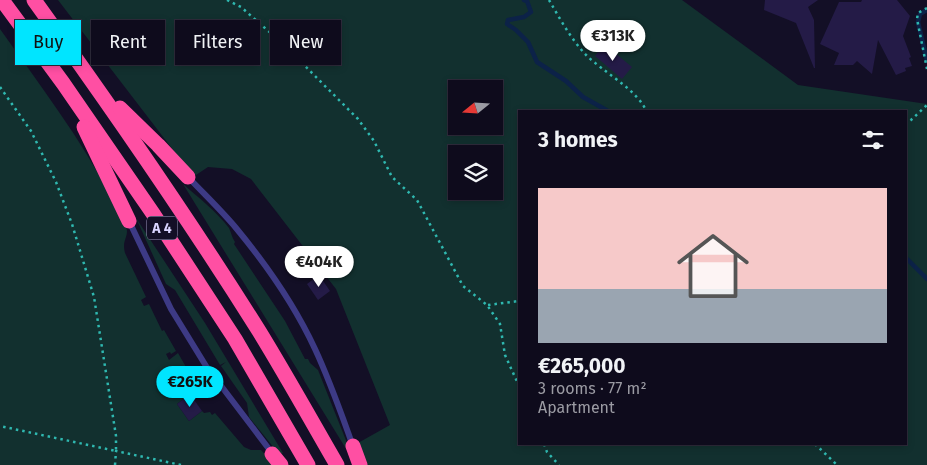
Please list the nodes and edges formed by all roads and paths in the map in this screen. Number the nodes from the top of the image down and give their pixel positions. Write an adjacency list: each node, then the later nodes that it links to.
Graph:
1 (2, 0): 8 (highway, A 4)
2 (34, 0): 7 (highway, A 4)
3 (227, 0): 16 (path)
4 (548, 0): 11 (path)
5 (927, 8): 6 (path)
6 (927, 69)
7 (94, 82): 13 (highway); 27 (highway, A 4)
8 (63, 83): 14 (highway); 26 (highway, A 4)
9 (0, 86): 22 (path)
10 (927, 105): 12 (path)
11 (645, 110)
12 (907, 123)
13 (188, 177): 21 (lane)
14 (129, 221): 23 (lane)
15 (518, 301): 16 (path)
16 (487, 305): 17 (path)
17 (518, 384)
18 (0, 426): 22 (path)
19 (544, 445): 29 (path)
20 (816, 445): 30 (path)
21 (353, 446): 28 (highway)
22 (116, 451): 24 (path); 25 (path)
23 (277, 460)
24 (115, 465)
25 (181, 465)
26 (308, 465)
27 (337, 465)
28 (360, 465)
29 (559, 465)
30 (837, 465)

